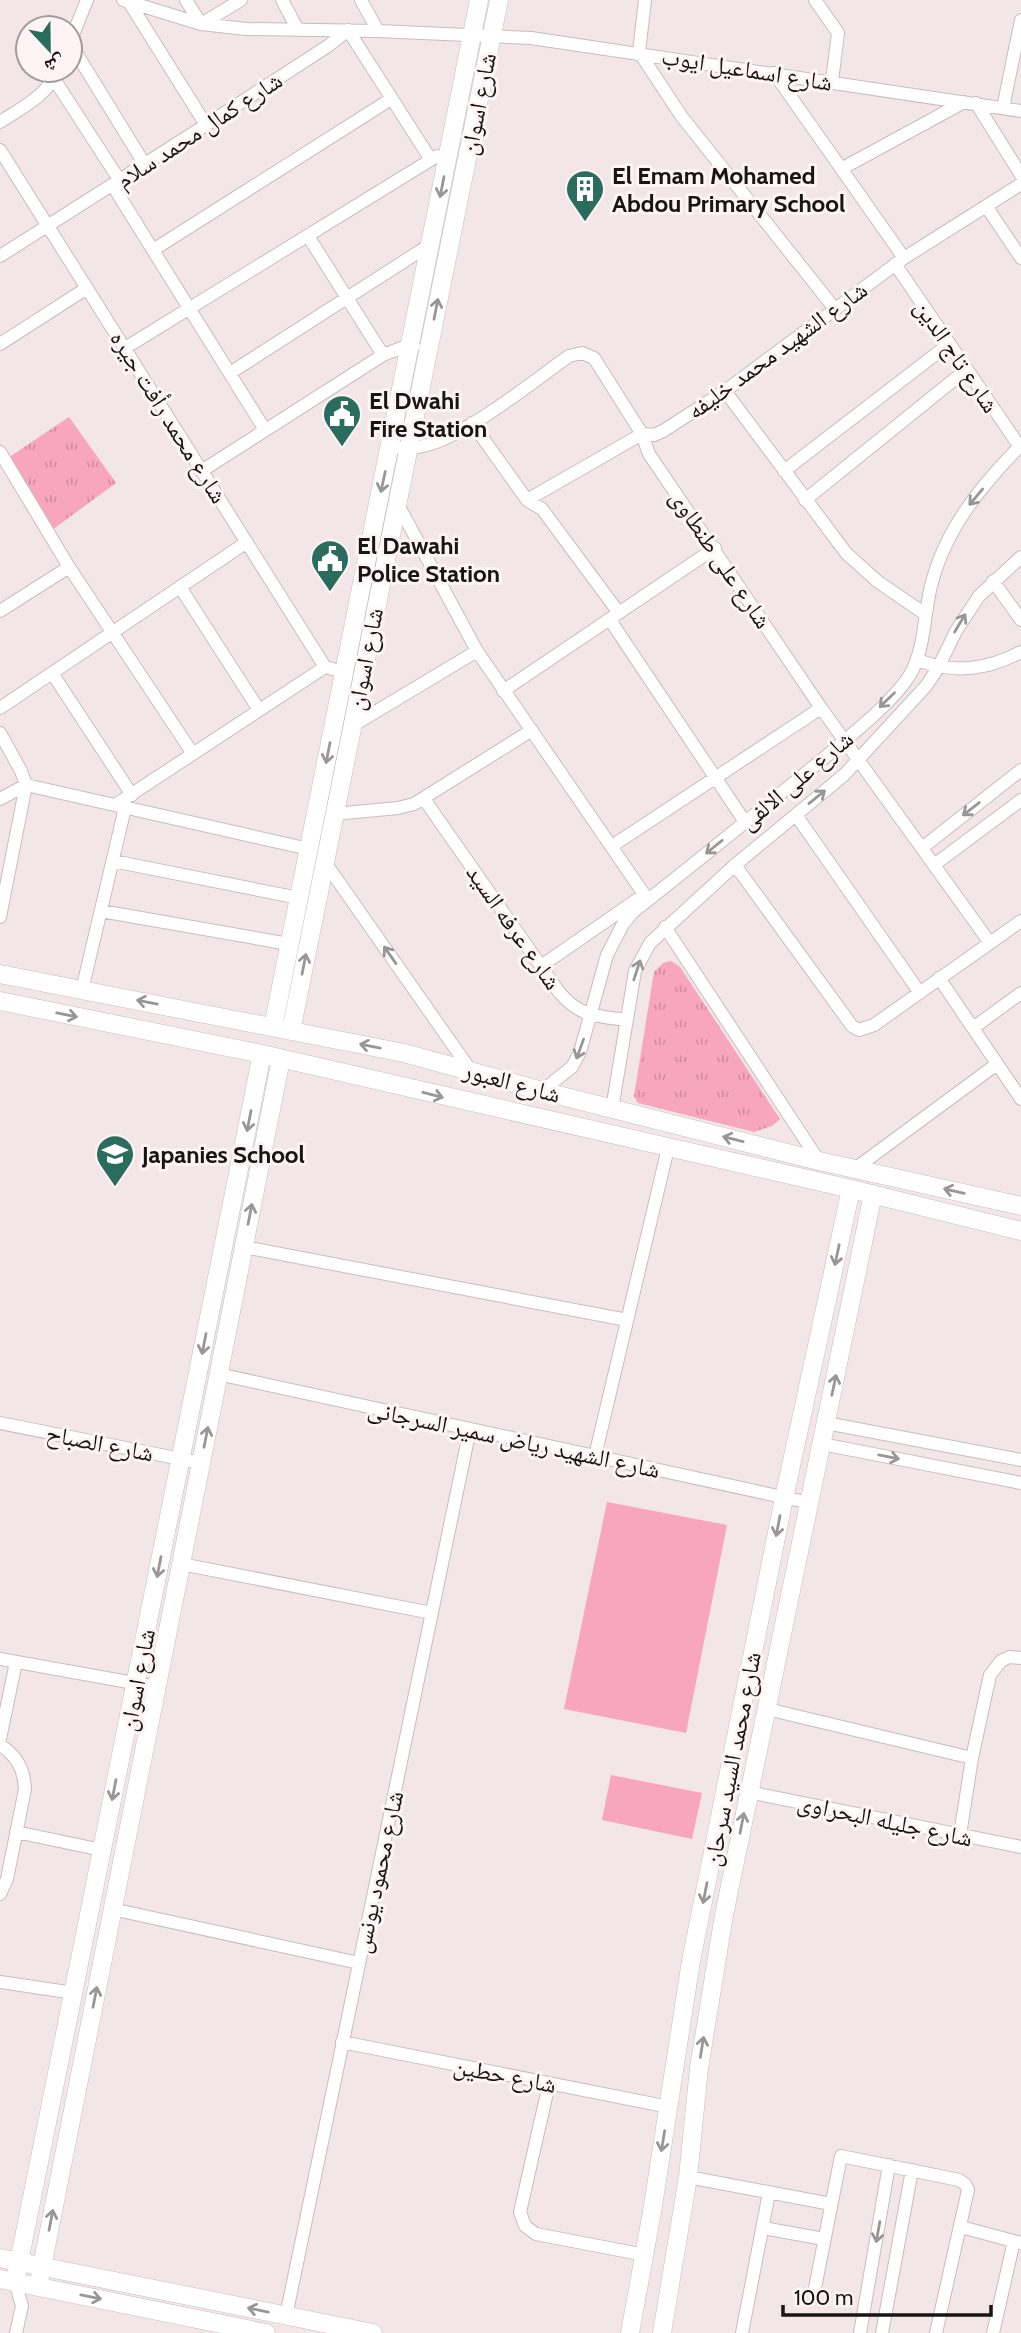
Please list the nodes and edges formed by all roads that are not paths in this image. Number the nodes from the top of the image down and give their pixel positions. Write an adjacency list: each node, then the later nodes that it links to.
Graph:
1 (186, 0): 11 (street)
2 (240, 0): 11 (street)
3 (282, 0): 12 (street)
4 (361, 0): 14 (street)
5 (479, 0): 15 (street, شارع اسوان)
6 (499, 0): 16 (street, شارع اسوان)
7 (645, 0): 17 (street)
8 (815, 0): 20 (street)
9 (126, 1): 11 (street, شارع اسماعيل ايوب); 28 (street)
10 (1021, 20): 25 (street)
11 (201, 24): 12 (street, شارع اسماعيل ايوب)
12 (299, 30): 13 (street, شارع اسماعيل ايوب)
13 (348, 30): 14 (street, شارع اسماعيل ايوب); 23 (street); 28 (street, شارع كمال محمد سلام)
14 (379, 31): 15 (street, شارع اسماعيل ايوب)
15 (472, 34): 16 (street, شارع اسماعيل ايوب); 29 (street, شارع اسوان)
16 (491, 35): 17 (street, شارع اسماعيل ايوب); 51 (street, شارع اسوان, one-way to 16)
17 (639, 52): 19 (street, شارع اسماعيل ايوب); 48 (street)
18 (84, 66): 32 (street)
19 (774, 73): 20 (street, شارع اسماعيل ايوب); 33 (street, شارع تاج الدين)
20 (832, 82): 24 (street, شارع اسماعيل ايوب)
21 (50, 84): 27 (street)
22 (61, 84): 35 (street)
23 (391, 99): 31 (street); 41 (street)
24 (970, 102): 25 (street, شارع اسماعيل ايوب); 33 (street); 34 (street)
25 (1003, 108): 26 (street, شارع اسماعيل ايوب)
26 (1021, 111)
27 (0, 122)
28 (206, 125): 32 (street, شارع كمال محمد سلام)
29 (450, 149): 31 (street); 40 (street, شارع اسوان, one-way to 40)
30 (0, 150): 38 (street, شارع محمد رأفت جيره)
31 (430, 160): 39 (street)
32 (145, 165): 35 (street, شارع كمال محمد سلام)
33 (841, 169): 44 (street, شارع تاج الدين)
34 (1021, 175)
35 (116, 183): 38 (street, شارع كمال محمد سلام); 41 (street)
36 (1021, 184): 37 (street, شارع الشهيد محمد خليفه)
37 (986, 206): 43 (street); 44 (street, شارع الشهيد محمد خليفه)
38 (48, 227): 42 (street, شارع كمال محمد سلام); 45 (street, شارع محمد رأفت جيره)
39 (308, 236): 46 (street); 47 (street)
40 (431, 244): 46 (street); 51 (street, شارع اسوان)
41 (153, 250): 47 (street)
42 (0, 256)
43 (1021, 258)
44 (900, 261): 48 (street, شارع الشهيد محمد خليفه); 50 (street, شارع تاج الدين)
45 (87, 288): 49 (street); 52 (street, شارع محمد رأفت جيره)
46 (347, 298): 53 (street); 55 (street)
47 (189, 308): 52 (street); 55 (street)
48 (835, 309): 56 (street, شارع الشهيد محمد خليفه)
49 (0, 344)
50 (949, 344): 54 (street, شارع تاج الدين); 64 (street)
51 (419, 347): 53 (street); 60 (street, شارع اسوان)
52 (125, 348): 63 (street, شارع محمد رأفت جيره)
53 (383, 355): 58 (street)
54 (966, 370): 61 (street, شارع تاج الدين); 66 (street)
55 (230, 373): 58 (street)
56 (725, 391): 59 (street, شارع الشهيد محمد خليفه); 64 (street)
57 (472, 423): 59 (street, شارع على طنطاوى); 60 (street, شارع على طنطاوى); 65 (street)
58 (265, 430): 63 (street)
59 (642, 434): 65 (street, شارع الشهيد محمد خليفه); 69 (street, شارع على طنطاوى)
60 (399, 447): 67 (street, شارع اسوان); 84 (street, شارع اسوان, one-way to 84)
61 (1020, 449): 75 (street, شارع على الالفى, one-way to 75)
62 (0, 452): 71 (street)
63 (203, 470): 68 (street, شارع محمد رأفت جيره)
64 (784, 471): 66 (street)
65 (527, 500): 76 (street)
66 (805, 500): 75 (street)
67 (396, 501): 79 (street); 90 (street, شارع اسوان)
68 (247, 542): 73 (street); 82 (street, شارع محمد رأفت جيره)
69 (715, 548): 76 (street); 88 (street, شارع على طنطاوى)
70 (1021, 557): 72 (street, شارع على الالفى)
71 (69, 567): 74 (street); 78 (street)
72 (993, 581): 77 (street); 83 (street, شارع على الالفى, one-way to 72)
73 (180, 587): 78 (street); 89 (street)
74 (0, 611)
75 (925, 614): 81 (street, شارع على الالفى)
76 (615, 617): 86 (street); 97 (street)
77 (1021, 620)
78 (111, 633): 85 (street); 94 (street)
79 (477, 651): 86 (street); 90 (street)
80 (1021, 652): 83 (street)
81 (917, 660): 83 (street); 93 (street, شارع على الالفى, one-way to 93)
82 (325, 667): 84 (street); 89 (street)
83 (938, 668): 95 (street, شارع على الالفى)
84 (344, 672): 109 (street, شارع اسوان, one-way to 109)
85 (52, 673): 87 (street); 99 (street)
86 (503, 691): 91 (street)
87 (0, 708)
88 (821, 708): 93 (street, شارع على طنطاوى); 97 (street)
89 (259, 710): 94 (street)
90 (352, 726): 104 (street, شارع اسوان)
91 (531, 730): 101 (street); 107 (street)
92 (0, 733): 98 (street)
93 (845, 741): 95 (street, شارع على طنطاوى); 106 (street, شارع على الالفى)
94 (193, 754): 99 (street)
95 (858, 759): 105 (street, شارع على الالفى, one-way to 95); 108 (street, شارع على طنطاوى)
96 (1021, 770): 108 (street, one-way to 108)
97 (716, 778): 106 (street); 107 (street)
98 (26, 785): 100 (street); 103 (street); 117 (street)
99 (132, 795): 103 (street)
100 (0, 799)
101 (424, 799): 104 (street); 122 (street, شارع عرفه السيد)
102 (1021, 800): 113 (street)
103 (120, 806): 109 (street); 110 (street)
104 (334, 814): 111 (street, شارع اسوان)
105 (796, 815): 112 (street, شارع على الالفى); 126 (street)
106 (745, 822): 114 (street, شارع على الالفى, one-way to 114)
107 (612, 846): 114 (street)
108 (922, 848): 113 (street, شارع على طنطاوى)
109 (309, 849): 115 (street, شارع اسوان)
110 (113, 861): 115 (street); 116 (street)
111 (324, 861): 133 (street, شارع اسوان, one-way to 111); 138 (street, one-way to 111)
112 (735, 865): 119 (street, شارع على الالفى); 126 (street)
113 (934, 865): 120 (street, شارع على طنطاوى)
114 (646, 897): 122 (street); 129 (street, شارع على الالفى)
115 (299, 898): 121 (street, شارع اسوان)
116 (101, 911): 121 (street); 125 (street)
117 (0, 917)
118 (1020, 925): 120 (street)
119 (666, 927): 130 (street, شارع على الالفى, one-way to 119); 145 (street)
120 (990, 943): 124 (street)
121 (289, 944): 131 (street, شارع اسوان)
122 (541, 966): 129 (street, شارع عرفه السيد)
123 (0, 974): 125 (street, شارع العبور)
124 (939, 978): 126 (street); 132 (street)
125 (82, 990): 131 (street, شارع العبور, one-way to 125)
126 (920, 993)
127 (1021, 993): 132 (street)
128 (0, 1001): 135 (street, شارع العبور, one-way to 135)
129 (590, 1015): 130 (street, شارع عرفه السيد); 140 (street, شارع على الالفى, one-way to 140)
130 (627, 1020): 143 (street, شارع على الالفى)
131 (272, 1027): 133 (street, شارع العبور)
132 (973, 1028): 137 (street)
133 (291, 1031): 134 (street, شارع العبور, one-way to 133)
134 (404, 1053): 138 (street, شارع العبور); 139 (street)
135 (262, 1054): 136 (street, شارع العبور); 159 (street, شارع اسوان, one-way to 159)
136 (281, 1059): 139 (street, شارع العبور); 151 (street, شارع اسوان, one-way to 136)
137 (997, 1064): 141 (street); 146 (street)
138 (475, 1072): 140 (street, شارع العبور); 142 (street)
139 (395, 1086): 142 (street, شارع العبور, one-way to 142)
140 (542, 1091): 143 (street, شارع العبور)
141 (1021, 1099)
142 (466, 1103): 144 (street, شارع العبور)
143 (612, 1109): 145 (street, شارع العبور, one-way to 143)
144 (668, 1148): 147 (street, شارع العبور); 152 (street)
145 (819, 1161): 146 (street, شارع العبور)
146 (856, 1168): 149 (street, شارع العبور, one-way to 146)
147 (851, 1189): 148 (street, شارع العبور); 163 (street, شارع محمد السيد سرحان, one-way to 163)
148 (873, 1194): 150 (street, شارع العبور); 155 (street, شارع محمد السيد سرحان, one-way to 148)
149 (1021, 1206)
150 (1021, 1231)
151 (244, 1247): 152 (street); 153 (street, شارع اسوان)
152 (627, 1320): 158 (street)
153 (218, 1374): 156 (street, شارع الشهيد رياض سمير السرجانى); 161 (street, شارع اسوان, one-way to 153)
154 (0, 1423): 159 (street, شارع الصباح)
155 (826, 1423): 157 (street, شارع محمد السيد سرحان); 160 (street)
156 (470, 1429): 158 (street, شارع الشهيد رياض سمير السرجانى); 166 (street, شارع محمود يونس)
157 (822, 1444): 162 (street, one-way to 162); 164 (street, شارع محمد السيد سرحان)
158 (595, 1456): 163 (street, شارع الشهيد رياض سمير السرجانى)
159 (181, 1459): 161 (street, شارع الصباح); 170 (street, شارع اسوان, one-way to 170)
160 (1021, 1460)
161 (201, 1463): 165 (street, شارع اسوان)
162 (1021, 1483)
163 (784, 1498): 164 (street, شارع الشهيد رياض سمير السرجانى); 188 (street, شارع محمد السيد سرحان, one-way to 188)
164 (810, 1503): 172 (street, شارع محمد السيد سرحان)
165 (181, 1563): 166 (street); 171 (street, شارع اسوان)
166 (432, 1613): 183 (street, شارع محمود يونس)
167 (1021, 1658): 175 (street)
168 (0, 1659): 169 (street)
169 (16, 1662): 170 (street); 173 (street)
170 (136, 1685): 171 (street); 180 (street, شارع اسوان, one-way to 180)
171 (156, 1687): 182 (street, شارع اسوان)
172 (767, 1709): 175 (street); 176 (street, شارع محمد السيد سرحان)
173 (0, 1739)
174 (0, 1745): 177 (street)
175 (972, 1758): 178 (street)
176 (748, 1792): 178 (street, شارع جليله البحراوى); 191 (street, شارع محمد السيد سرحان, one-way to 176)
177 (16, 1832): 180 (street); 181 (street)
178 (960, 1835): 179 (street, شارع جليله البحراوى)
179 (1021, 1847)
180 (102, 1850): 185 (street, شارع اسوان)
181 (0, 1894)
182 (112, 1909): 183 (street); 203 (street, شارع اسوان, one-way to 182)
183 (359, 1963): 186 (street, شارع محمود يونس)
184 (0, 1982): 185 (street)
185 (74, 1993): 202 (street, شارع اسوان)
186 (342, 2042): 187 (street, شارع حطين); 209 (street, شارع محمود يونس)
187 (549, 2084): 188 (street, شارع حطين); 201 (street)
188 (669, 2107): 194 (street, شارع محمد السيد سرحان, one-way to 194)
189 (889, 2165): 190 (street); 193 (street); 216 (street, one-way to 216)
190 (912, 2170): 196 (street); 217 (street)
191 (688, 2177): 192 (street); 195 (street, شارع محمد السيد سرحان)
192 (769, 2193): 193 (street); 197 (street)
193 (831, 2204): 198 (street)
194 (652, 2212): 195 (street); 201 (street, شارع محمد السيد سرحان)
195 (681, 2220): 204 (street, شارع محمد السيد سرحان)
196 (961, 2227): 199 (street); 218 (street)
197 (763, 2228): 198 (street); 215 (street)
198 (824, 2239): 207 (street)
199 (1017, 2242): 219 (street)
200 (0, 2258): 202 (street)
201 (644, 2261): 204 (street); 213 (street, شارع محمد السيد سرحان)
202 (19, 2262): 203 (street); 205 (street, شارع اسوان)
203 (42, 2266): 206 (street, شارع اسوان); 209 (street, one-way to 203)
204 (673, 2272): 214 (street, شارع محمد السيد سرحان)
205 (8, 2281): 206 (street); 208 (street, شارع اسوان)
206 (38, 2287): 208 (street, شارع اسوان); 211 (street, one-way to 211)
207 (815, 2288)
208 (22, 2305): 210 (street, شارع اسوان)
209 (286, 2316): 212 (street)
210 (16, 2333)
211 (266, 2333)
212 (373, 2333)
213 (630, 2333)
214 (662, 2333)
215 (742, 2333)
216 (860, 2333)
217 (882, 2333)
218 (936, 2333)
219 (993, 2333)

